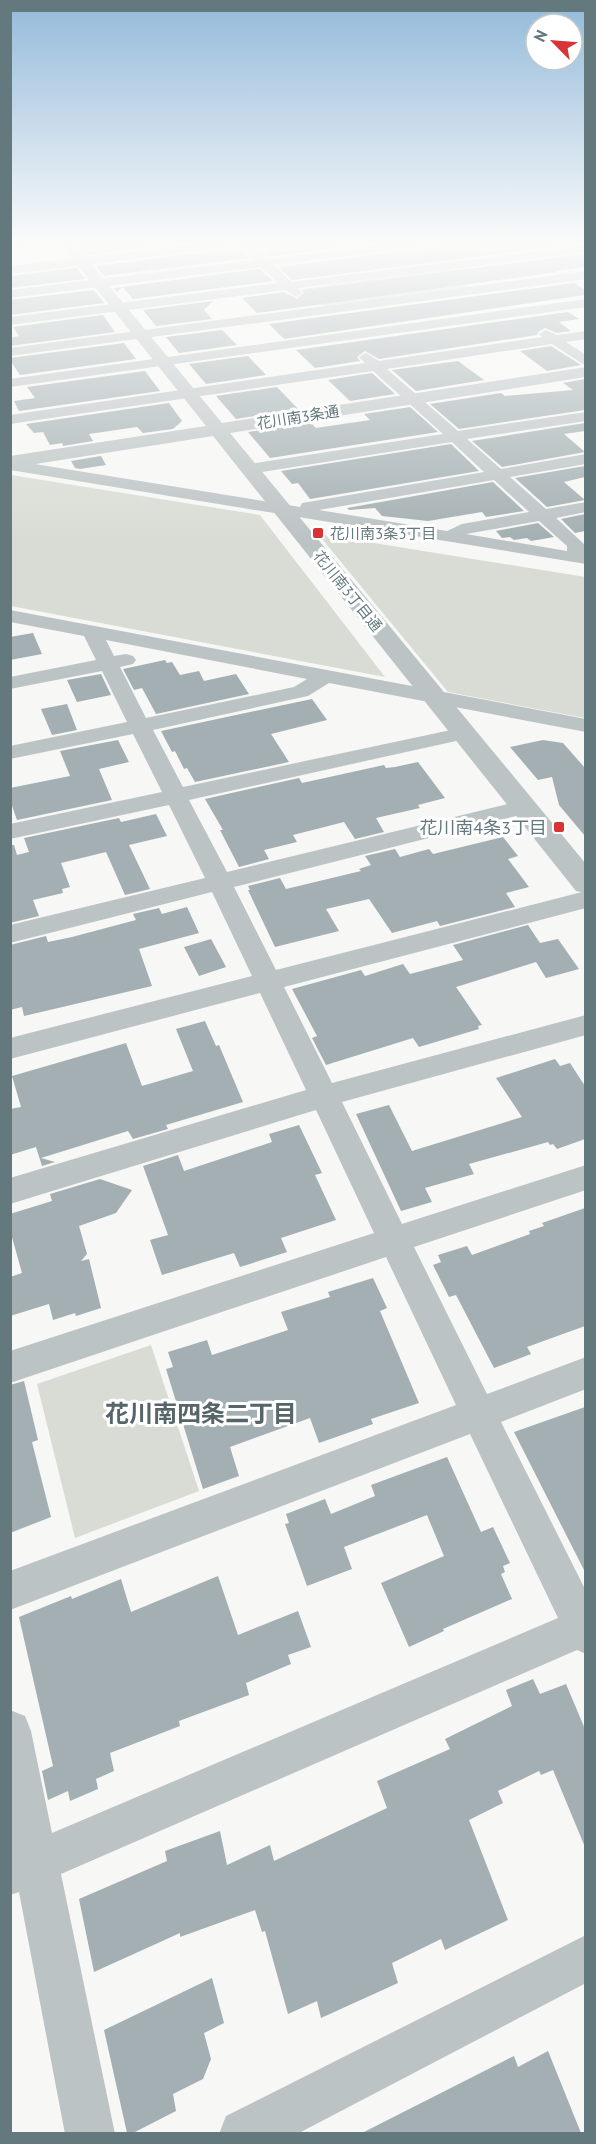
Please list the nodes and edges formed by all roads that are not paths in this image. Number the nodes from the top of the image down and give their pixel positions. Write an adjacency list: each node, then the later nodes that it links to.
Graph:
1 (78, 342): 7 (street)
2 (146, 342): 8 (street, 花川南3丁目通)
3 (314, 342): 8 (street)
4 (349, 342): 10 (street)
5 (540, 342): 10 (street)
6 (557, 342): 9 (street)
7 (10, 352)
8 (162, 362): 12 (street); 13 (street, 花川南3丁目通)
9 (585, 362)
10 (375, 366): 13 (street); 14 (street)
11 (585, 372): 14 (street, 花川南3条通)
12 (10, 383)
13 (188, 394): 16 (street); 17 (street, 花川南3丁目通)
14 (411, 399): 17 (street, 花川南3条通); 18 (street)
15 (585, 416): 18 (street)
16 (10, 420)
17 (217, 429): 20 (street, 花川南3条通); 21 (street, 花川南3丁目通)
18 (453, 437): 21 (street); 22 (street)
19 (585, 459): 22 (street)
20 (10, 464): 24 (street)
21 (249, 469): 24 (street, 花川南3丁目通)
22 (496, 474): 24 (street); 25 (street)
23 (585, 507): 25 (street)
24 (282, 511): 26 (street); 34 (street, 花川南3丁目通)
25 (542, 515): 26 (street); 27 (street)
26 (447, 537): 27 (street)
27 (581, 559)
28 (13, 618): 29 (street)
29 (92, 632): 30 (street); 31 (street)
30 (171, 647): 31 (street); 32 (street)
31 (108, 663): 33 (street); 35 (street)
32 (326, 676): 34 (street); 35 (street)
33 (10, 682)
34 (436, 698): 36 (street); 37 (street, 花川南3丁目通)
35 (140, 725): 38 (street); 39 (street)
36 (585, 726)
37 (465, 733): 39 (street); 40 (street, 花川南3丁目通)
38 (10, 753)
39 (175, 795): 41 (street); 42 (street)
40 (524, 807): 42 (street); 43 (street, 花川南3丁目通)
41 (10, 832)
42 (219, 883): 45 (street); 46 (street)
43 (585, 884)
44 (585, 899): 46 (street)
45 (10, 934)
46 (268, 983): 48 (street); 49 (street)
47 (585, 1025): 49 (street)
48 (10, 1049)
49 (324, 1096): 51 (street); 52 (street)
50 (585, 1178): 52 (street)
51 (10, 1191)
52 (394, 1241): 53 (street); 55 (street)
53 (10, 1367)
54 (585, 1373): 55 (street)
55 (478, 1414): 56 (street); 57 (street)
56 (10, 1591)
57 (584, 1629): 59 (street)
58 (10, 1731): 59 (street)
59 (23, 1868): 61 (street)
60 (585, 1958): 62 (street)
61 (90, 2133)
62 (244, 2133)

